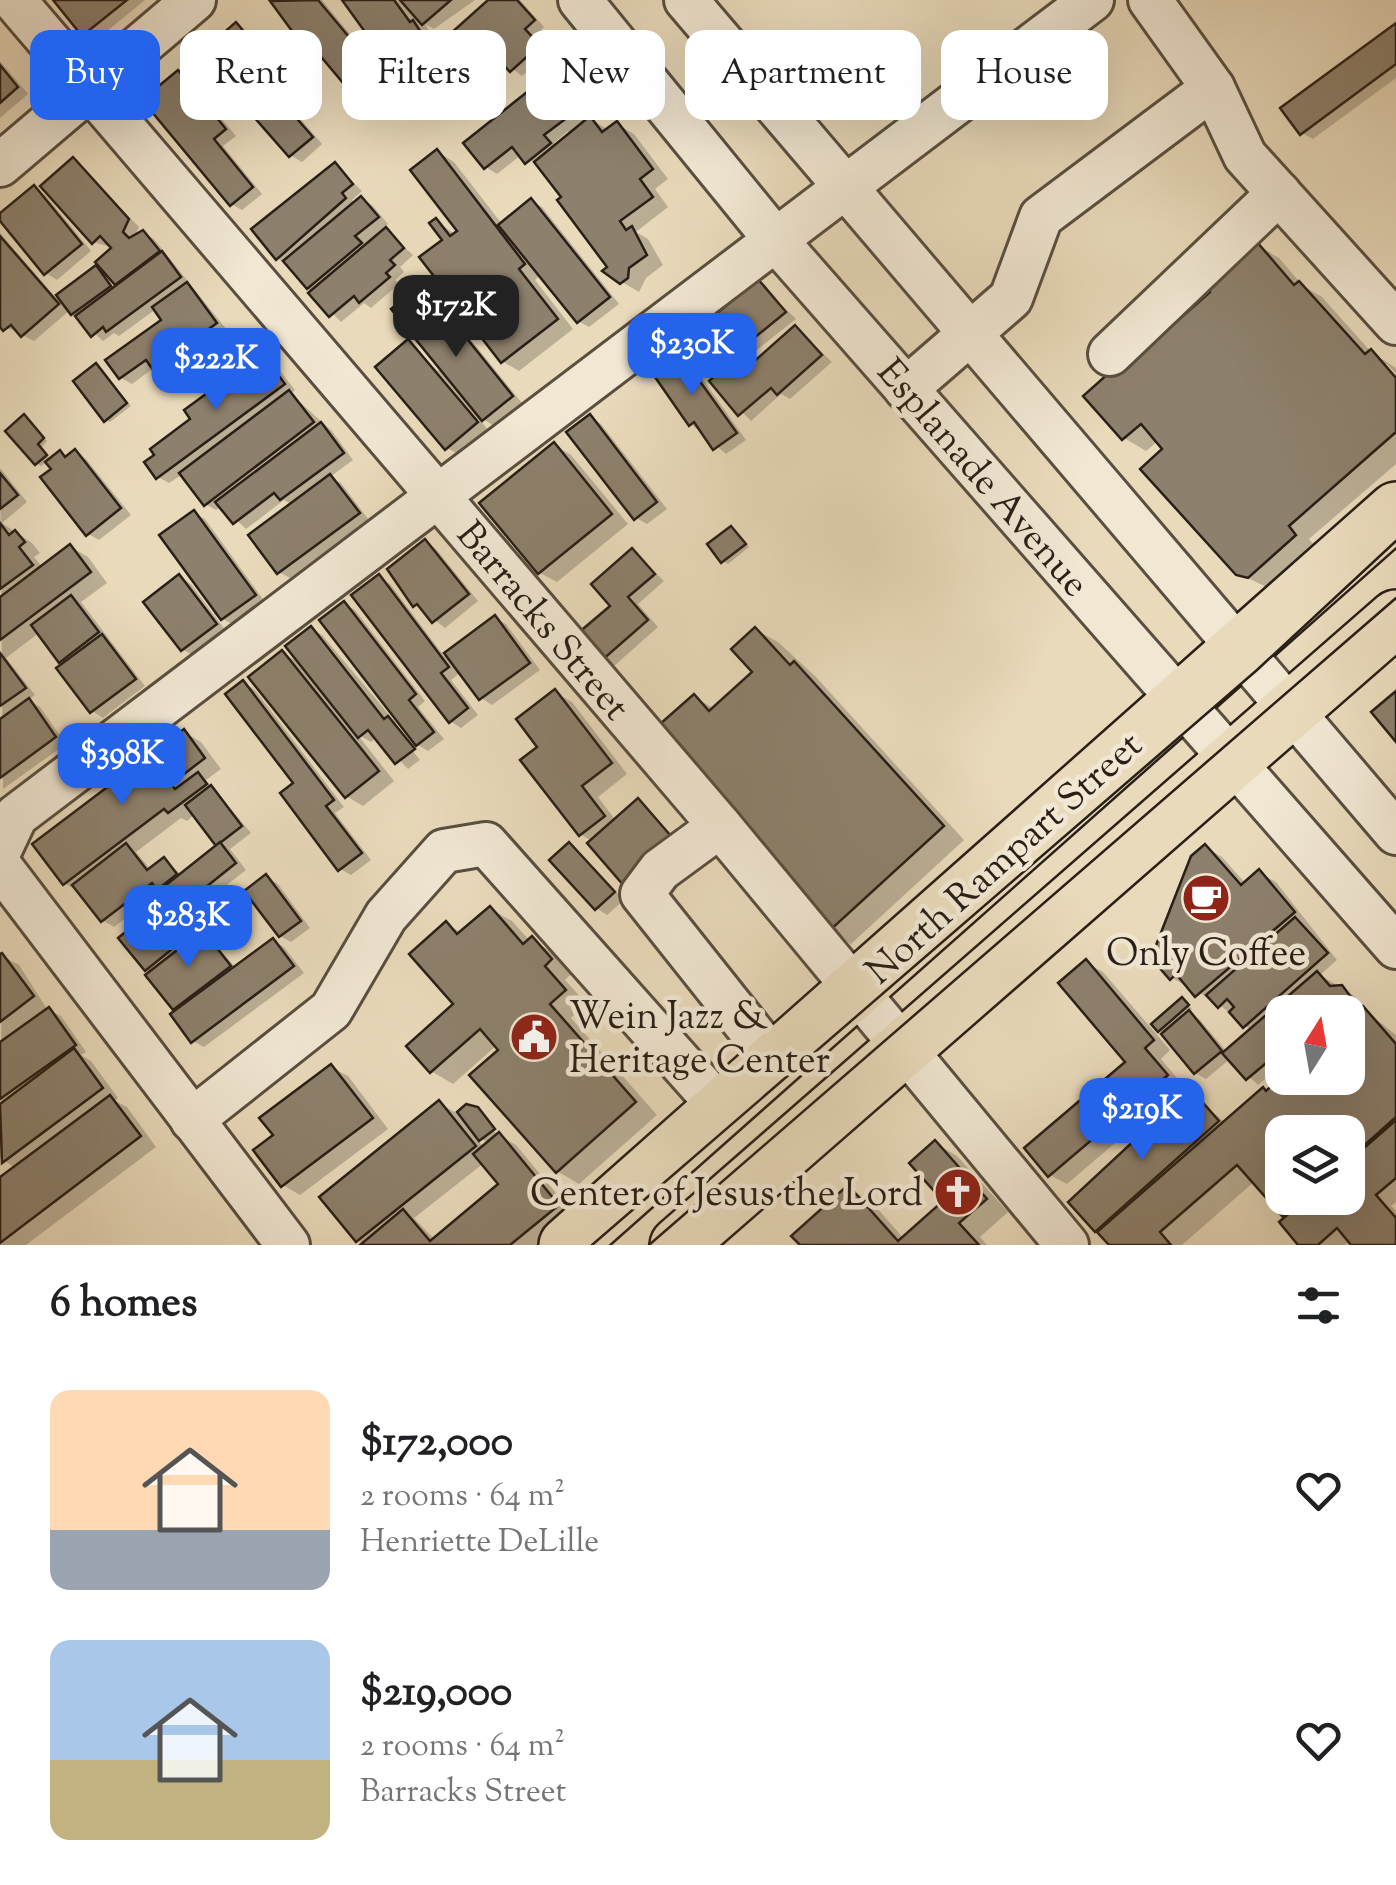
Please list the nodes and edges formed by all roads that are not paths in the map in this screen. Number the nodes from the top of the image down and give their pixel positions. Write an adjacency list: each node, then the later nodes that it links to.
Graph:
1 (14, 0): 7 (street, Barracks Street)
2 (194, 0): 8 (street)
3 (580, 0): 15 (street, Esplanade Avenue)
4 (686, 0): 13 (street)
5 (1092, 0): 13 (street)
6 (1150, 0): 9 (street)
7 (39, 30)
8 (158, 30)
9 (1213, 88): 14 (street); 17 (street)
10 (50, 120): 12 (street)
11 (115, 120): 20 (street, Barracks Street)
12 (0, 164)
13 (842, 188): 15 (street); 17 (street)
14 (1279, 193): 16 (street); 18 (street)
15 (774, 238): 19 (street, Esplanade Avenue); 20 (street)
16 (1396, 323)
17 (968, 334): 19 (street); 23 (street)
18 (1110, 354)
19 (906, 389): 24 (street, Esplanade Avenue)
20 (436, 493): 27 (street, Barracks Street); 29 (street)
21 (1396, 510): 23 (main road, North Rampart Street)
22 (1396, 618): 25 (main road, North Rampart Street)
23 (1238, 650): 24 (main road, North Rampart Street); 25 (street)
24 (1179, 701): 26 (street, Esplanade Avenue); 32 (main road, North Rampart Street)
25 (1291, 710): 26 (main road, North Rampart Street); 28 (street)
26 (1232, 761): 31 (street, Esplanade Avenue); 33 (main road, North Rampart Street)
27 (720, 826): 32 (street, Barracks Street); 34 (street)
28 (1396, 833)
29 (0, 850)
30 (0, 866): 36 (street)
31 (1396, 947)
32 (853, 991): 33 (street, Barracks Street); 34 (main road, North Rampart Street)
33 (901, 1050): 39 (main road, North Rampart Street); 40 (street, Barracks Street)
34 (774, 1060): 35 (main road, North Rampart Street)
35 (721, 1108): 36 (street); 38 (main road, North Rampart Street)
36 (192, 1120): 37 (street)
37 (288, 1245)
38 (568, 1245)
39 (678, 1245)
40 (1067, 1245)

